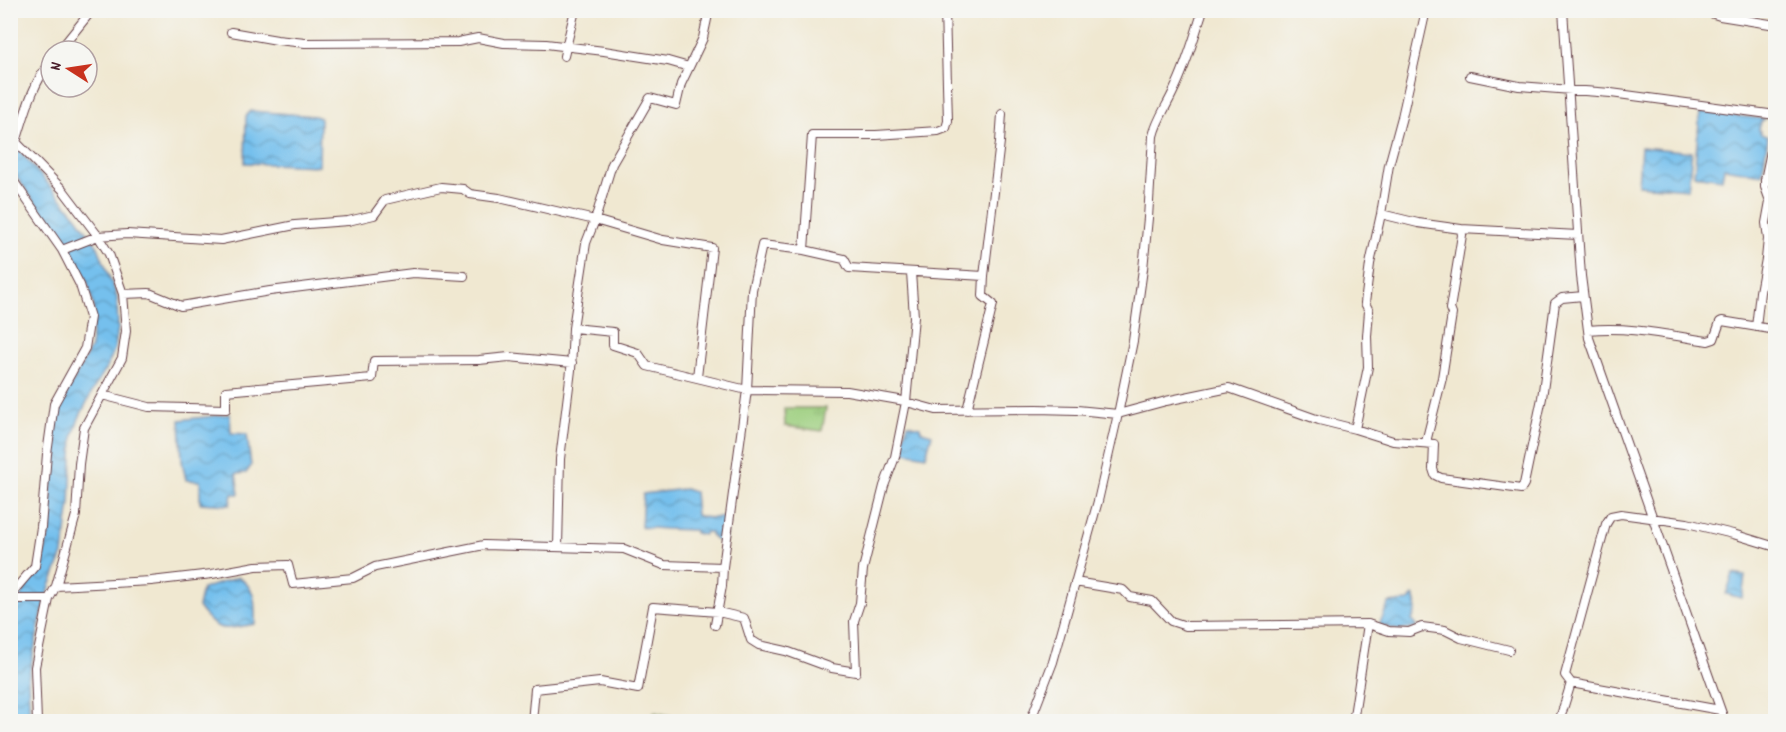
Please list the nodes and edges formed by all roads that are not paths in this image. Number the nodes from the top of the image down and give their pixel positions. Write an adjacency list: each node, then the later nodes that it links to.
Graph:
1 (92, 10): 11 (street)
2 (575, 10): 12 (street)
3 (709, 10): 14 (street)
4 (945, 10): 30 (street)
5 (1426, 10): 24 (street)
6 (1563, 10): 17 (street)
7 (1701, 10): 9 (street)
8 (1203, 11): 46 (street)
9 (1776, 25)
10 (231, 32): 12 (street)
11 (69, 39)
12 (566, 46): 13 (street); 14 (street)
13 (564, 56)
14 (689, 67): 25 (street)
15 (1470, 76): 17 (street)
16 (39, 79): 21 (street)
17 (1568, 90): 19 (street); 27 (street)
18 (1002, 114): 33 (street)
19 (1776, 115)
20 (1776, 127): 36 (street)
21 (16, 142): 22 (street); 28 (street)
22 (10, 149)
23 (10, 176): 29 (street)
24 (1381, 214): 26 (street); 47 (street)
25 (595, 220): 28 (street); 37 (street); 41 (street)
26 (1461, 229): 27 (street); 48 (street)
27 (1578, 235): 35 (street)
28 (98, 236): 29 (street); 34 (street)
29 (62, 250): 55 (street)
30 (804, 250): 31 (street); 42 (street)
31 (911, 272): 33 (street); 44 (street)
32 (464, 276): 34 (street)
33 (984, 276): 45 (street)
34 (123, 294): 43 (street)
35 (1583, 296): 38 (street); 48 (street)
36 (1756, 327): 38 (street); 39 (street)
37 (573, 328): 40 (street); 41 (street)
38 (1588, 330): 49 (street)
39 (1776, 330)
40 (572, 363): 43 (street); 51 (street)
41 (697, 377): 42 (street)
42 (747, 390): 44 (street); 52 (street)
43 (102, 395): 54 (street)
44 (906, 402): 45 (street); 57 (street)
45 (967, 410): 46 (street)
46 (1118, 414): 47 (street); 53 (street)
47 (1355, 429): 48 (street)
48 (1426, 442)
49 (1653, 518): 50 (street); 61 (street); 62 (street)
50 (1776, 547)
51 (558, 548): 52 (street); 54 (street)
52 (723, 567): 57 (street)
53 (1075, 582): 58 (street); 65 (street)
54 (56, 586): 56 (street)
55 (12, 598): 56 (street)
56 (49, 599): 63 (street)
57 (718, 612): 59 (street); 64 (street)
58 (1368, 624): 60 (street); 66 (street)
59 (715, 625)
60 (1509, 650)
61 (1571, 683): 62 (street); 67 (street)
62 (1720, 710): 68 (street)
63 (37, 722)
64 (532, 722)
65 (1030, 722)
66 (1353, 722)
67 (1559, 722)
68 (1725, 722)

